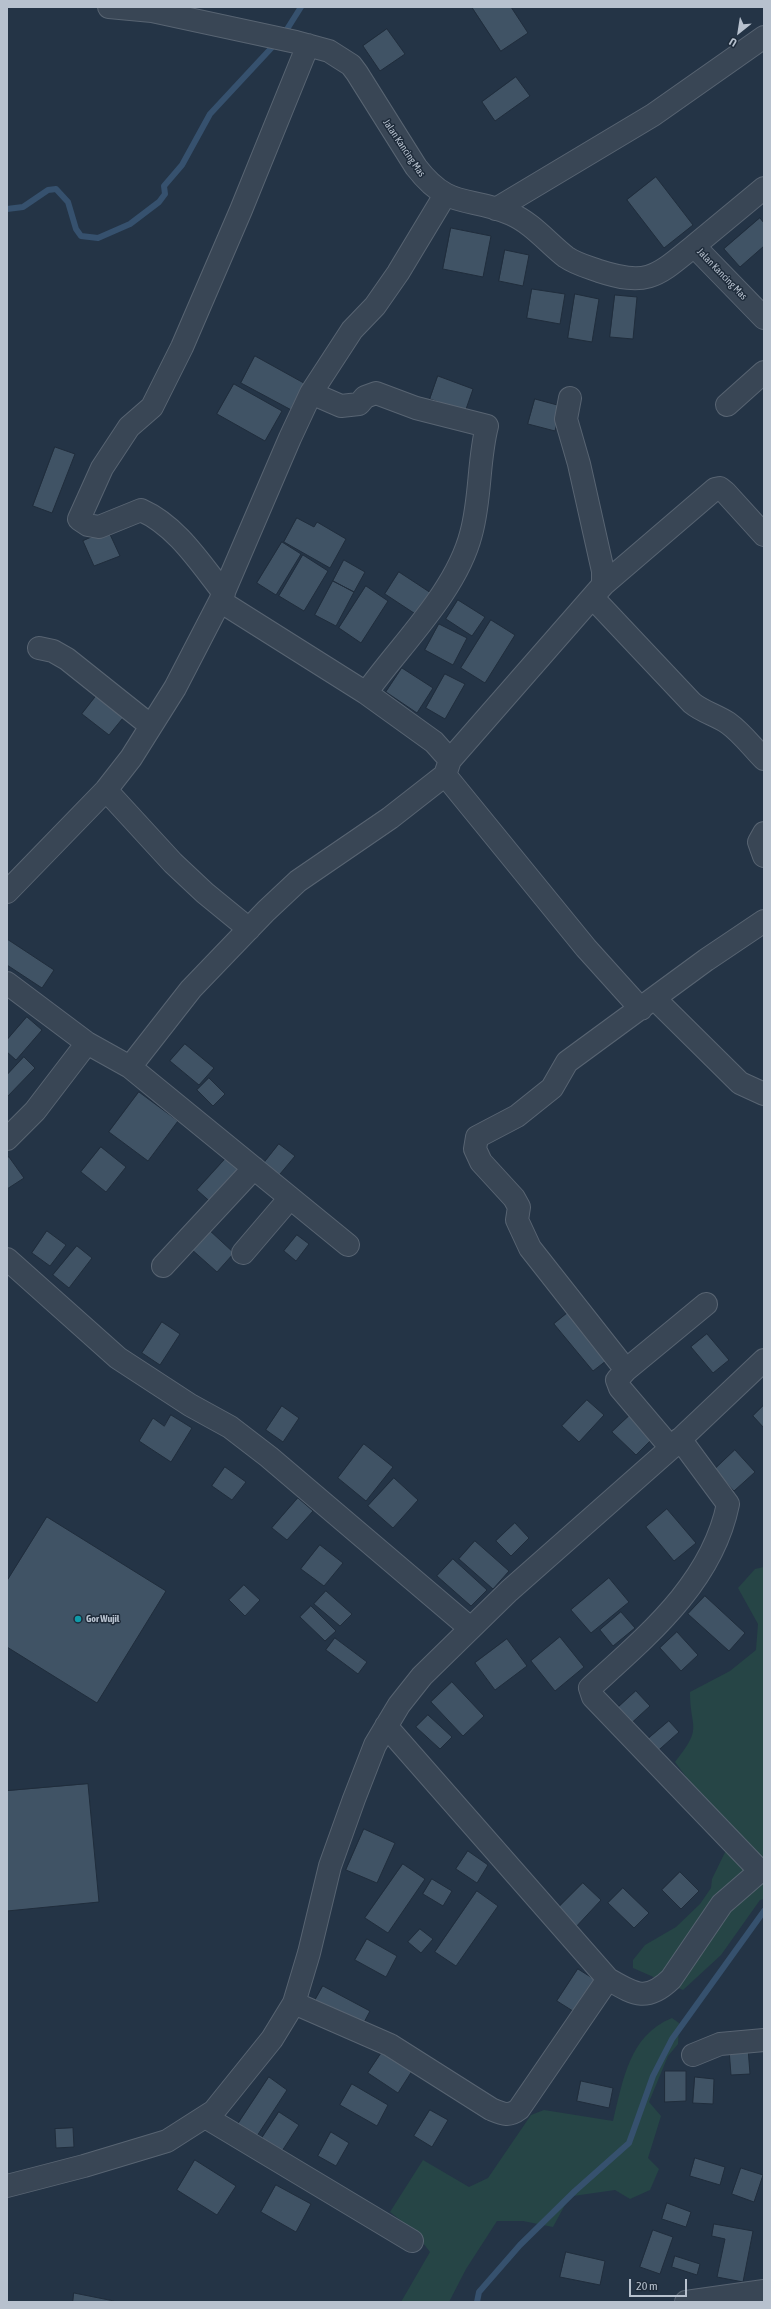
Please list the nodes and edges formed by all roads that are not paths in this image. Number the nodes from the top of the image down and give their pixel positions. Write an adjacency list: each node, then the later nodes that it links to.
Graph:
1 (110, 7): 3 (street, Jalan Kancing Mas)
2 (764, 37): 6 (street)
3 (302, 44): 5 (street, Jalan Kancing Mas); 15 (street)
4 (764, 188): 7 (street)
5 (445, 195): 6 (street, Jalan Kancing Mas); 10 (street)
6 (496, 209): 7 (street, Jalan Kancing Mas)
7 (694, 246): 8 (street, Jalan Kancing Mas)
8 (764, 318)
9 (764, 372): 12 (street)
10 (311, 393): 15 (street); 17 (street)
11 (570, 398): 14 (street)
12 (727, 405)
13 (764, 535): 14 (street)
14 (598, 591): 19 (street); 20 (street)
15 (222, 597): 17 (street); 18 (street)
16 (39, 648): 18 (street)
17 (366, 693): 20 (street)
18 (151, 726): 21 (street)
19 (764, 759)
20 (447, 768): 26 (street); 28 (street)
21 (106, 790): 24 (street); 26 (street)
22 (764, 833): 23 (street)
23 (764, 856)
24 (7, 892)
25 (764, 920): 28 (street)
26 (248, 929): 30 (street)
27 (7, 983): 29 (street)
28 (648, 1004): 31 (street); 41 (street)
29 (87, 1043): 30 (street); 32 (street)
30 (130, 1067): 33 (street)
31 (764, 1094)
32 (7, 1139)
33 (254, 1168): 34 (street); 38 (street)
34 (290, 1198): 35 (street); 36 (street)
35 (348, 1246)
36 (242, 1253)
37 (7, 1260): 43 (street)
38 (163, 1266)
39 (706, 1304): 41 (street)
40 (764, 1360): 42 (street)
41 (626, 1370): 42 (street)
42 (676, 1444): 43 (street); 45 (street)
43 (470, 1628): 44 (street)
44 (386, 1726): 46 (street); 47 (street)
45 (762, 1874): 46 (street)
46 (608, 1979): 47 (street)
47 (294, 2003): 50 (street)
48 (764, 2040): 49 (street)
49 (693, 2055)
50 (206, 2118): 51 (street); 52 (street)
51 (7, 2186)
52 (412, 2241)
53 (764, 2291): 54 (street)
54 (686, 2302)

